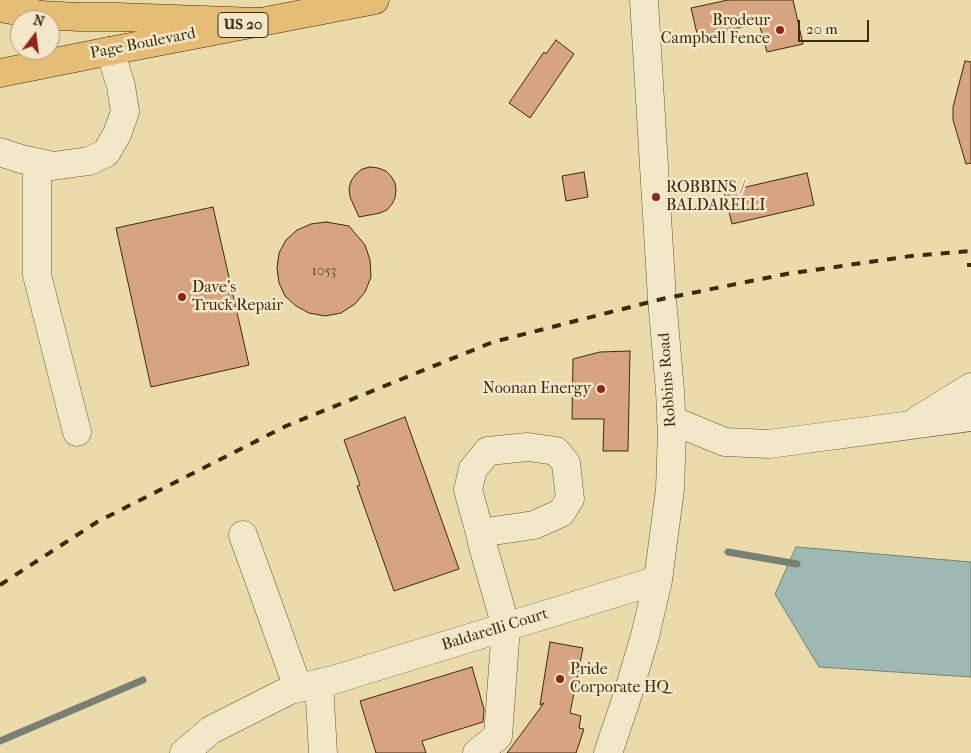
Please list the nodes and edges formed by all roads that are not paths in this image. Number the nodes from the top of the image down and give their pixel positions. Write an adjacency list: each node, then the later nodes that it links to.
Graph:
1 (375, 0): 4 (main road, Page Boulevard / US 20)
2 (644, 0): 11 (street, Robbins Road)
3 (0, 8): 4 (main road)
4 (258, 22): 5 (main road, Page Boulevard / US 20)
5 (110, 51): 6 (main road, Page Boulevard / US 20); 8 (street)
6 (0, 74)
7 (0, 152): 8 (street)
8 (37, 163): 13 (street)
9 (971, 387): 12 (street)
10 (971, 416): 12 (street)
11 (671, 420): 12 (street); 16 (street, Robbins Road)
12 (911, 425)
13 (77, 432)
14 (480, 533): 17 (street)
15 (243, 535): 18 (street)
16 (658, 580): 17 (street, Baldarelli Court); 22 (street, Robbins Road)
17 (506, 627): 18 (street, Baldarelli Court); 21 (street)
18 (316, 684): 19 (street, Baldarelli Court); 20 (street)
19 (184, 753)
20 (323, 753)
21 (477, 753)
22 (608, 753)

